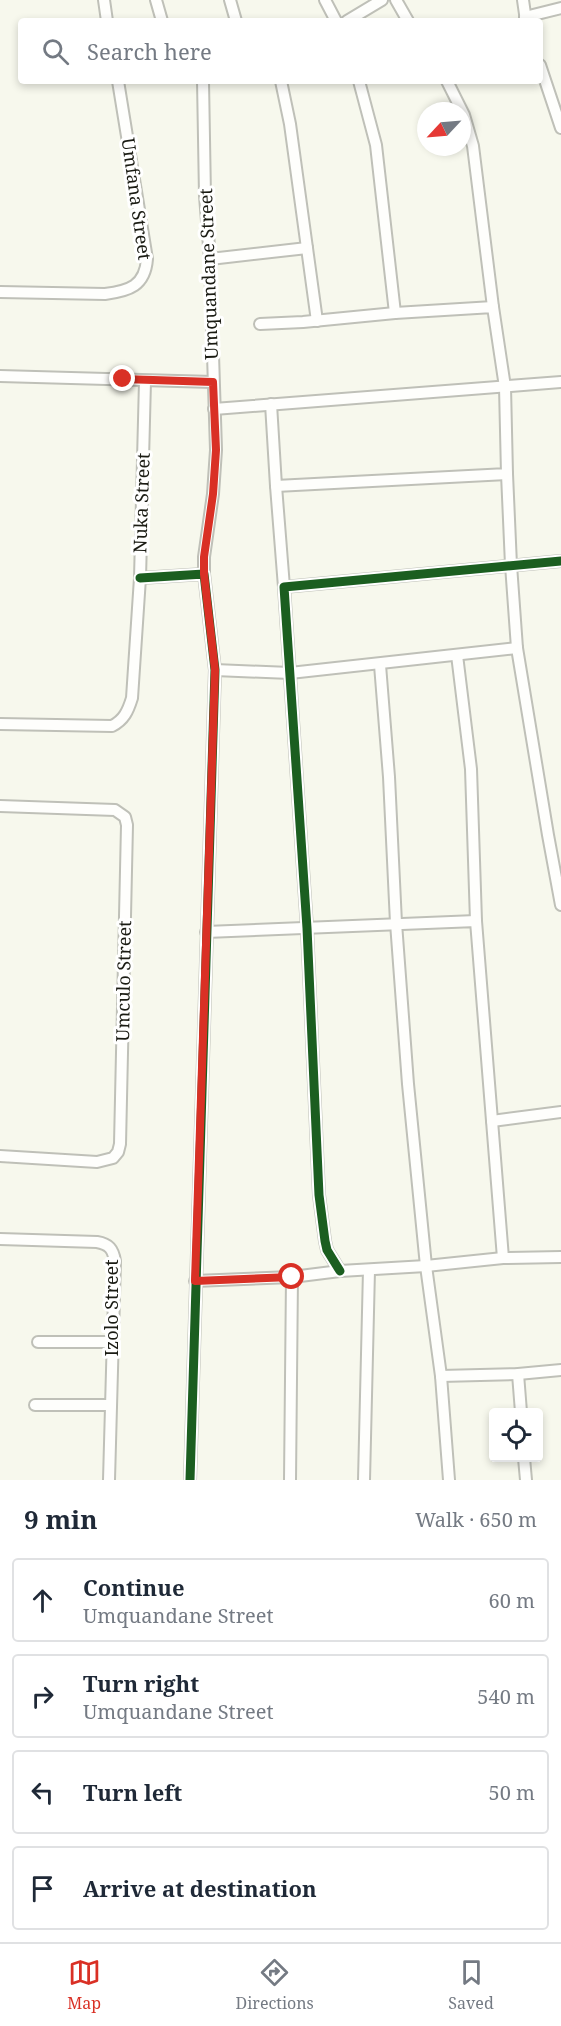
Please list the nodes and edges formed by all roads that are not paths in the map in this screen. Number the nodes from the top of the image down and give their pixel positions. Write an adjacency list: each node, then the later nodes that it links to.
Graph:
1 (104, 0): 9 (street)
2 (156, 0): 10 (street)
3 (230, 0): 11 (street)
4 (325, 0): 12 (street)
5 (382, 0): 13 (street)
6 (396, 0): 14 (street)
7 (523, 0): 15 (street)
8 (561, 8): 16 (street)
9 (107, 18)
10 (161, 18)
11 (235, 18)
12 (334, 18)
13 (352, 18)
14 (406, 18)
15 (526, 18)
16 (529, 18)
17 (543, 74): 23 (street)
18 (118, 84): 26 (street, Umfana Street)
19 (203, 84): 25 (street, Umquandane Street)
20 (282, 84): 24 (street)
21 (359, 84): 28 (street)
22 (448, 84): 27 (street)
23 (561, 128)
24 (307, 248): 25 (street); 29 (street)
25 (210, 259): 33 (street, Umquandane Street)
26 (0, 292)
27 (493, 307): 28 (street); 35 (street)
28 (395, 313): 29 (street)
29 (317, 321): 30 (street)
30 (260, 324)
31 (0, 376): 32 (street)
32 (145, 381): 33 (street); 43 (street, Nuka Street)
33 (213, 382): 37 (street, Umquandane Street)
34 (561, 382): 35 (street)
35 (504, 387): 36 (street); 38 (street)
36 (272, 404): 37 (street); 39 (street)
37 (214, 409): 42 (street, Umquandane Street)
38 (507, 474): 39 (street); 41 (street)
39 (276, 486): 44 (street)
40 (561, 561): 41 (street)
41 (511, 565): 44 (street); 45 (street)
42 (204, 574): 43 (street); 48 (street, Umquandane Street)
43 (140, 578): 50 (street, Nuka Street)
44 (284, 587): 49 (street)
45 (517, 648): 46 (street); 52 (street)
46 (457, 655): 47 (street); 53 (street)
47 (380, 664): 49 (street); 54 (street)
48 (215, 670): 49 (street); 56 (street, Umquandane Street)
49 (290, 674): 55 (street)
50 (0, 724)
51 (0, 806): 59 (street, Umculo Street)
52 (561, 905)
53 (476, 921): 54 (street); 58 (street)
54 (396, 923): 55 (street); 63 (street)
55 (307, 928): 56 (street); 65 (street)
56 (206, 932): 67 (street, Umquandane Street)
57 (561, 1112): 58 (street)
58 (492, 1121): 62 (street)
59 (0, 1156)
60 (0, 1239): 69 (street, Izolo Street)
61 (561, 1257): 62 (street)
62 (503, 1258): 63 (street)
63 (426, 1266): 64 (street); 72 (street)
64 (369, 1270): 65 (street); 80 (street)
65 (340, 1271): 66 (street)
66 (292, 1277): 67 (street); 79 (street)
67 (195, 1281): 78 (street, Umquandane Street)
68 (38, 1342): 69 (street)
69 (112, 1342): 74 (street, Izolo Street)
70 (561, 1370): 71 (street)
71 (518, 1374): 72 (street); 75 (street)
72 (441, 1376): 81 (street)
73 (35, 1405): 74 (street)
74 (111, 1405): 77 (street, Izolo Street)
75 (521, 1408)
76 (524, 1462): 82 (street)
77 (109, 1480)
78 (190, 1480)
79 (290, 1480)
80 (364, 1480)
81 (449, 1480)
82 (526, 1480)

